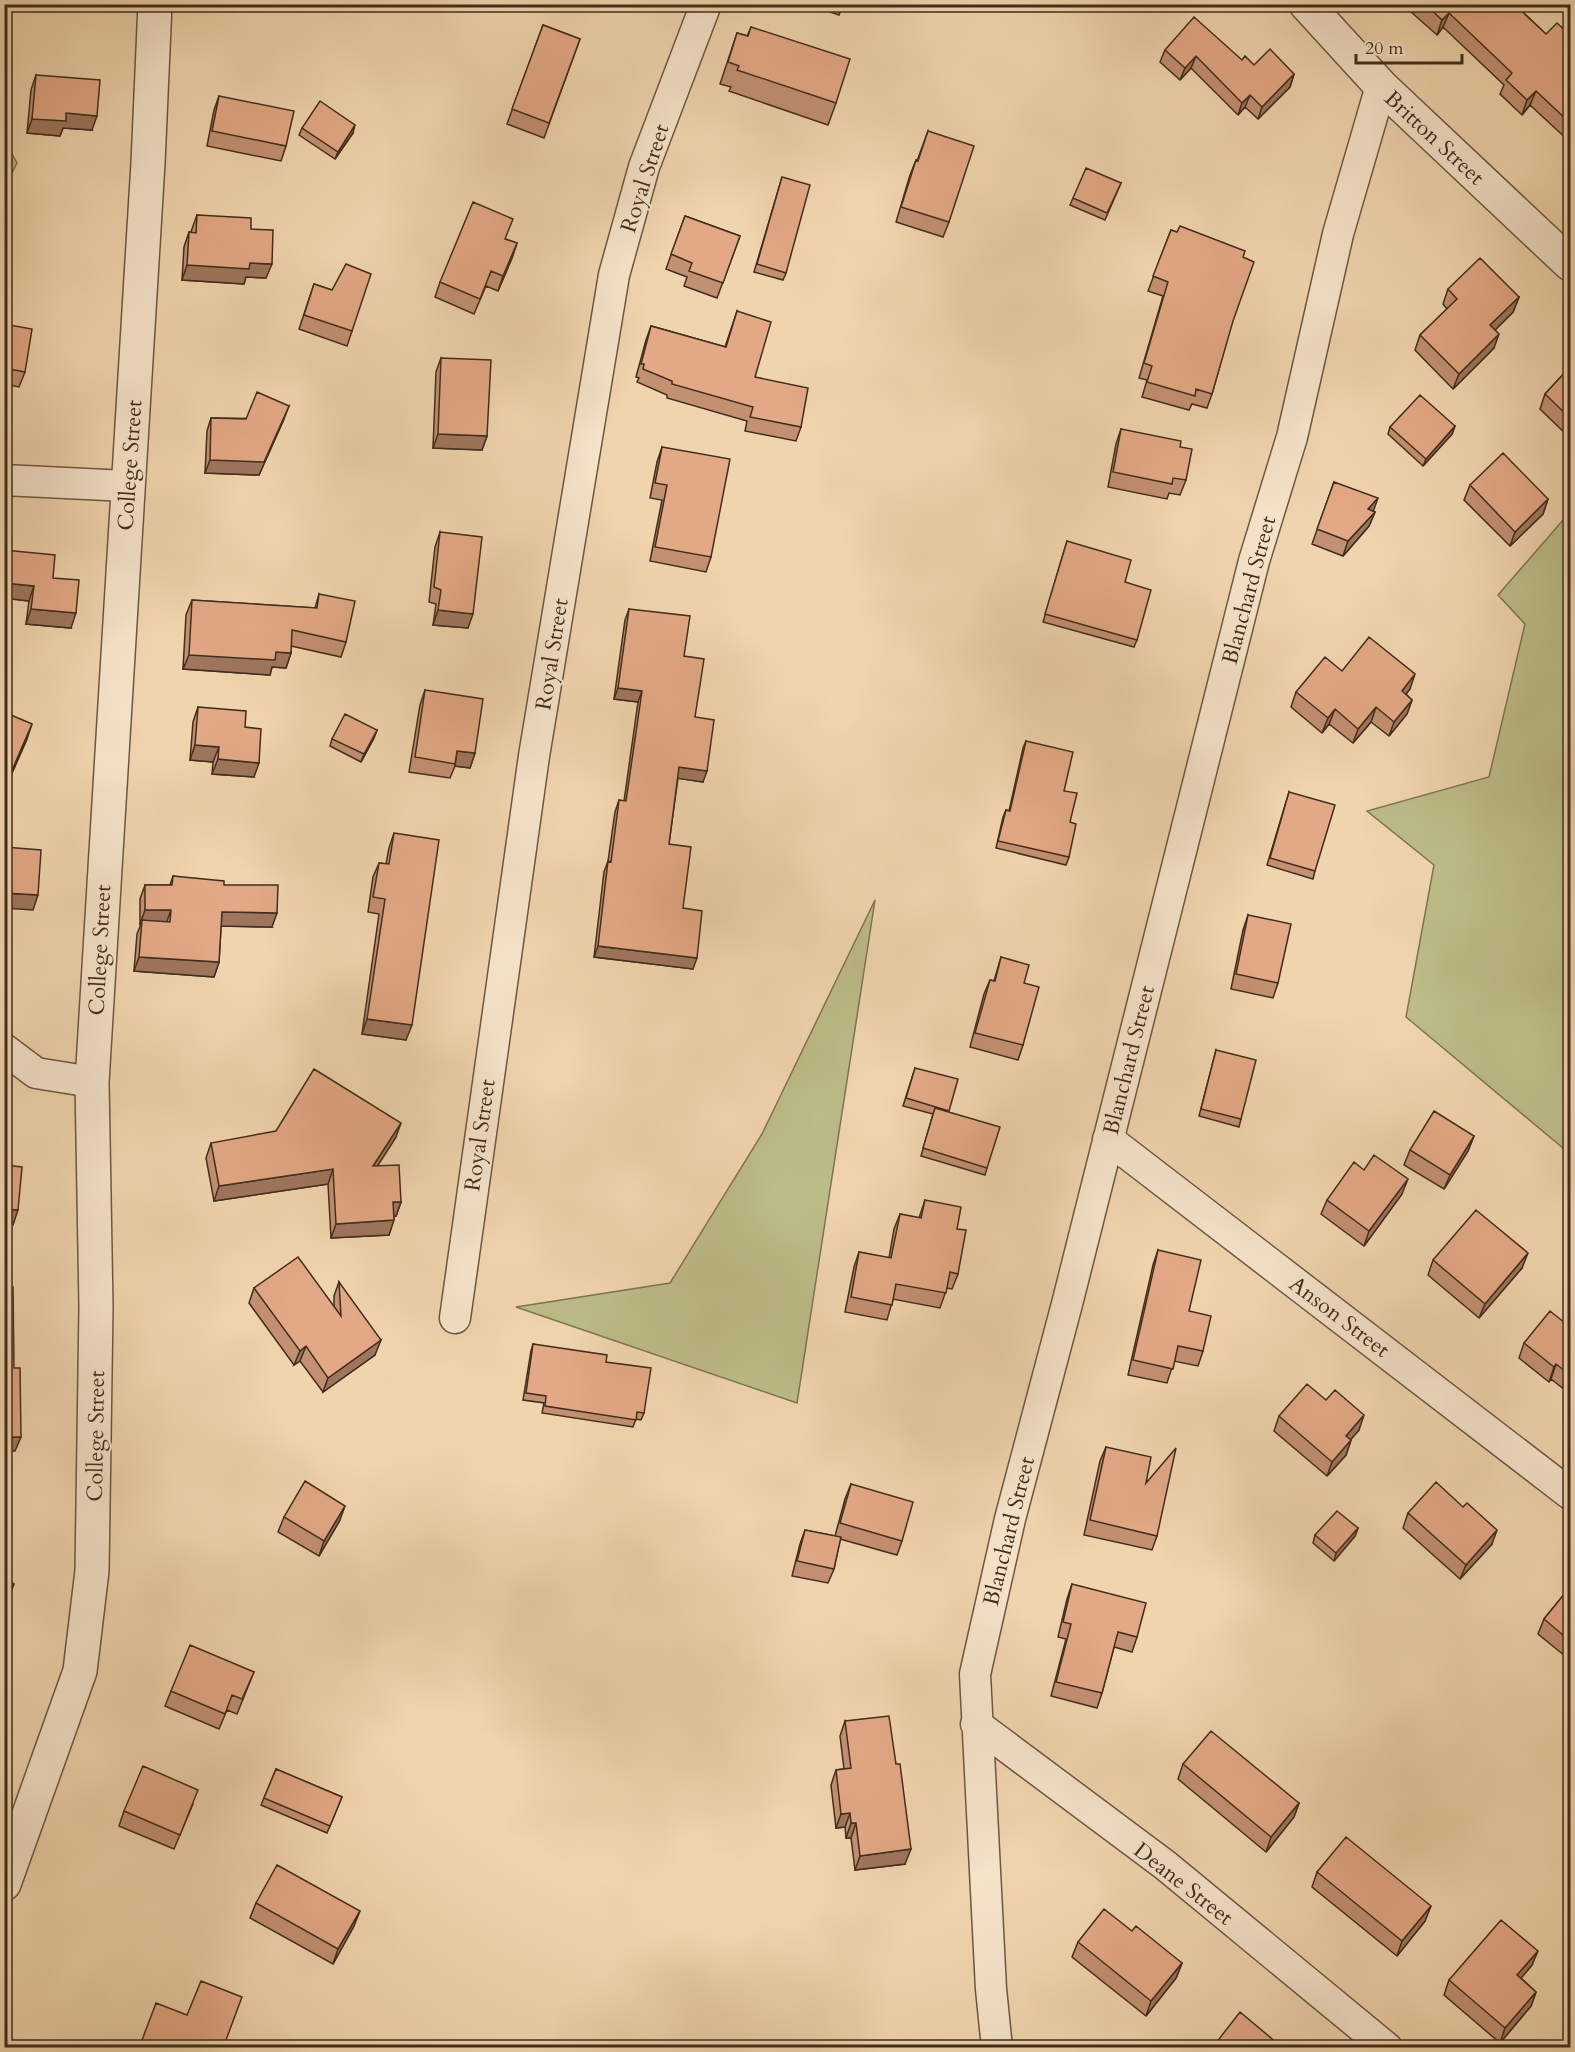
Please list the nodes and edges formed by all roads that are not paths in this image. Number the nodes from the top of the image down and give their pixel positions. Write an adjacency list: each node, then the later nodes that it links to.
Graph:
1 (155, 4): 7 (street, College Street)
2 (706, 4): 11 (street, Royal Street)
3 (1306, 4): 4 (street, Britton Street)
4 (1381, 86): 5 (street, Britton Street); 10 (street, Blanchard Street)
5 (1570, 264)
6 (4, 480): 7 (street)
7 (127, 486): 9 (street, College Street)
8 (4, 1049): 9 (street)
9 (92, 1082): 14 (street, College Street)
10 (1108, 1139): 12 (street, Anson Street); 13 (street, Blanchard Street)
11 (455, 1318)
12 (1570, 1494)
13 (976, 1724): 15 (street, Blanchard Street); 16 (street, Deane Street)
14 (6, 1871)
15 (998, 2048)
16 (1387, 2048)

